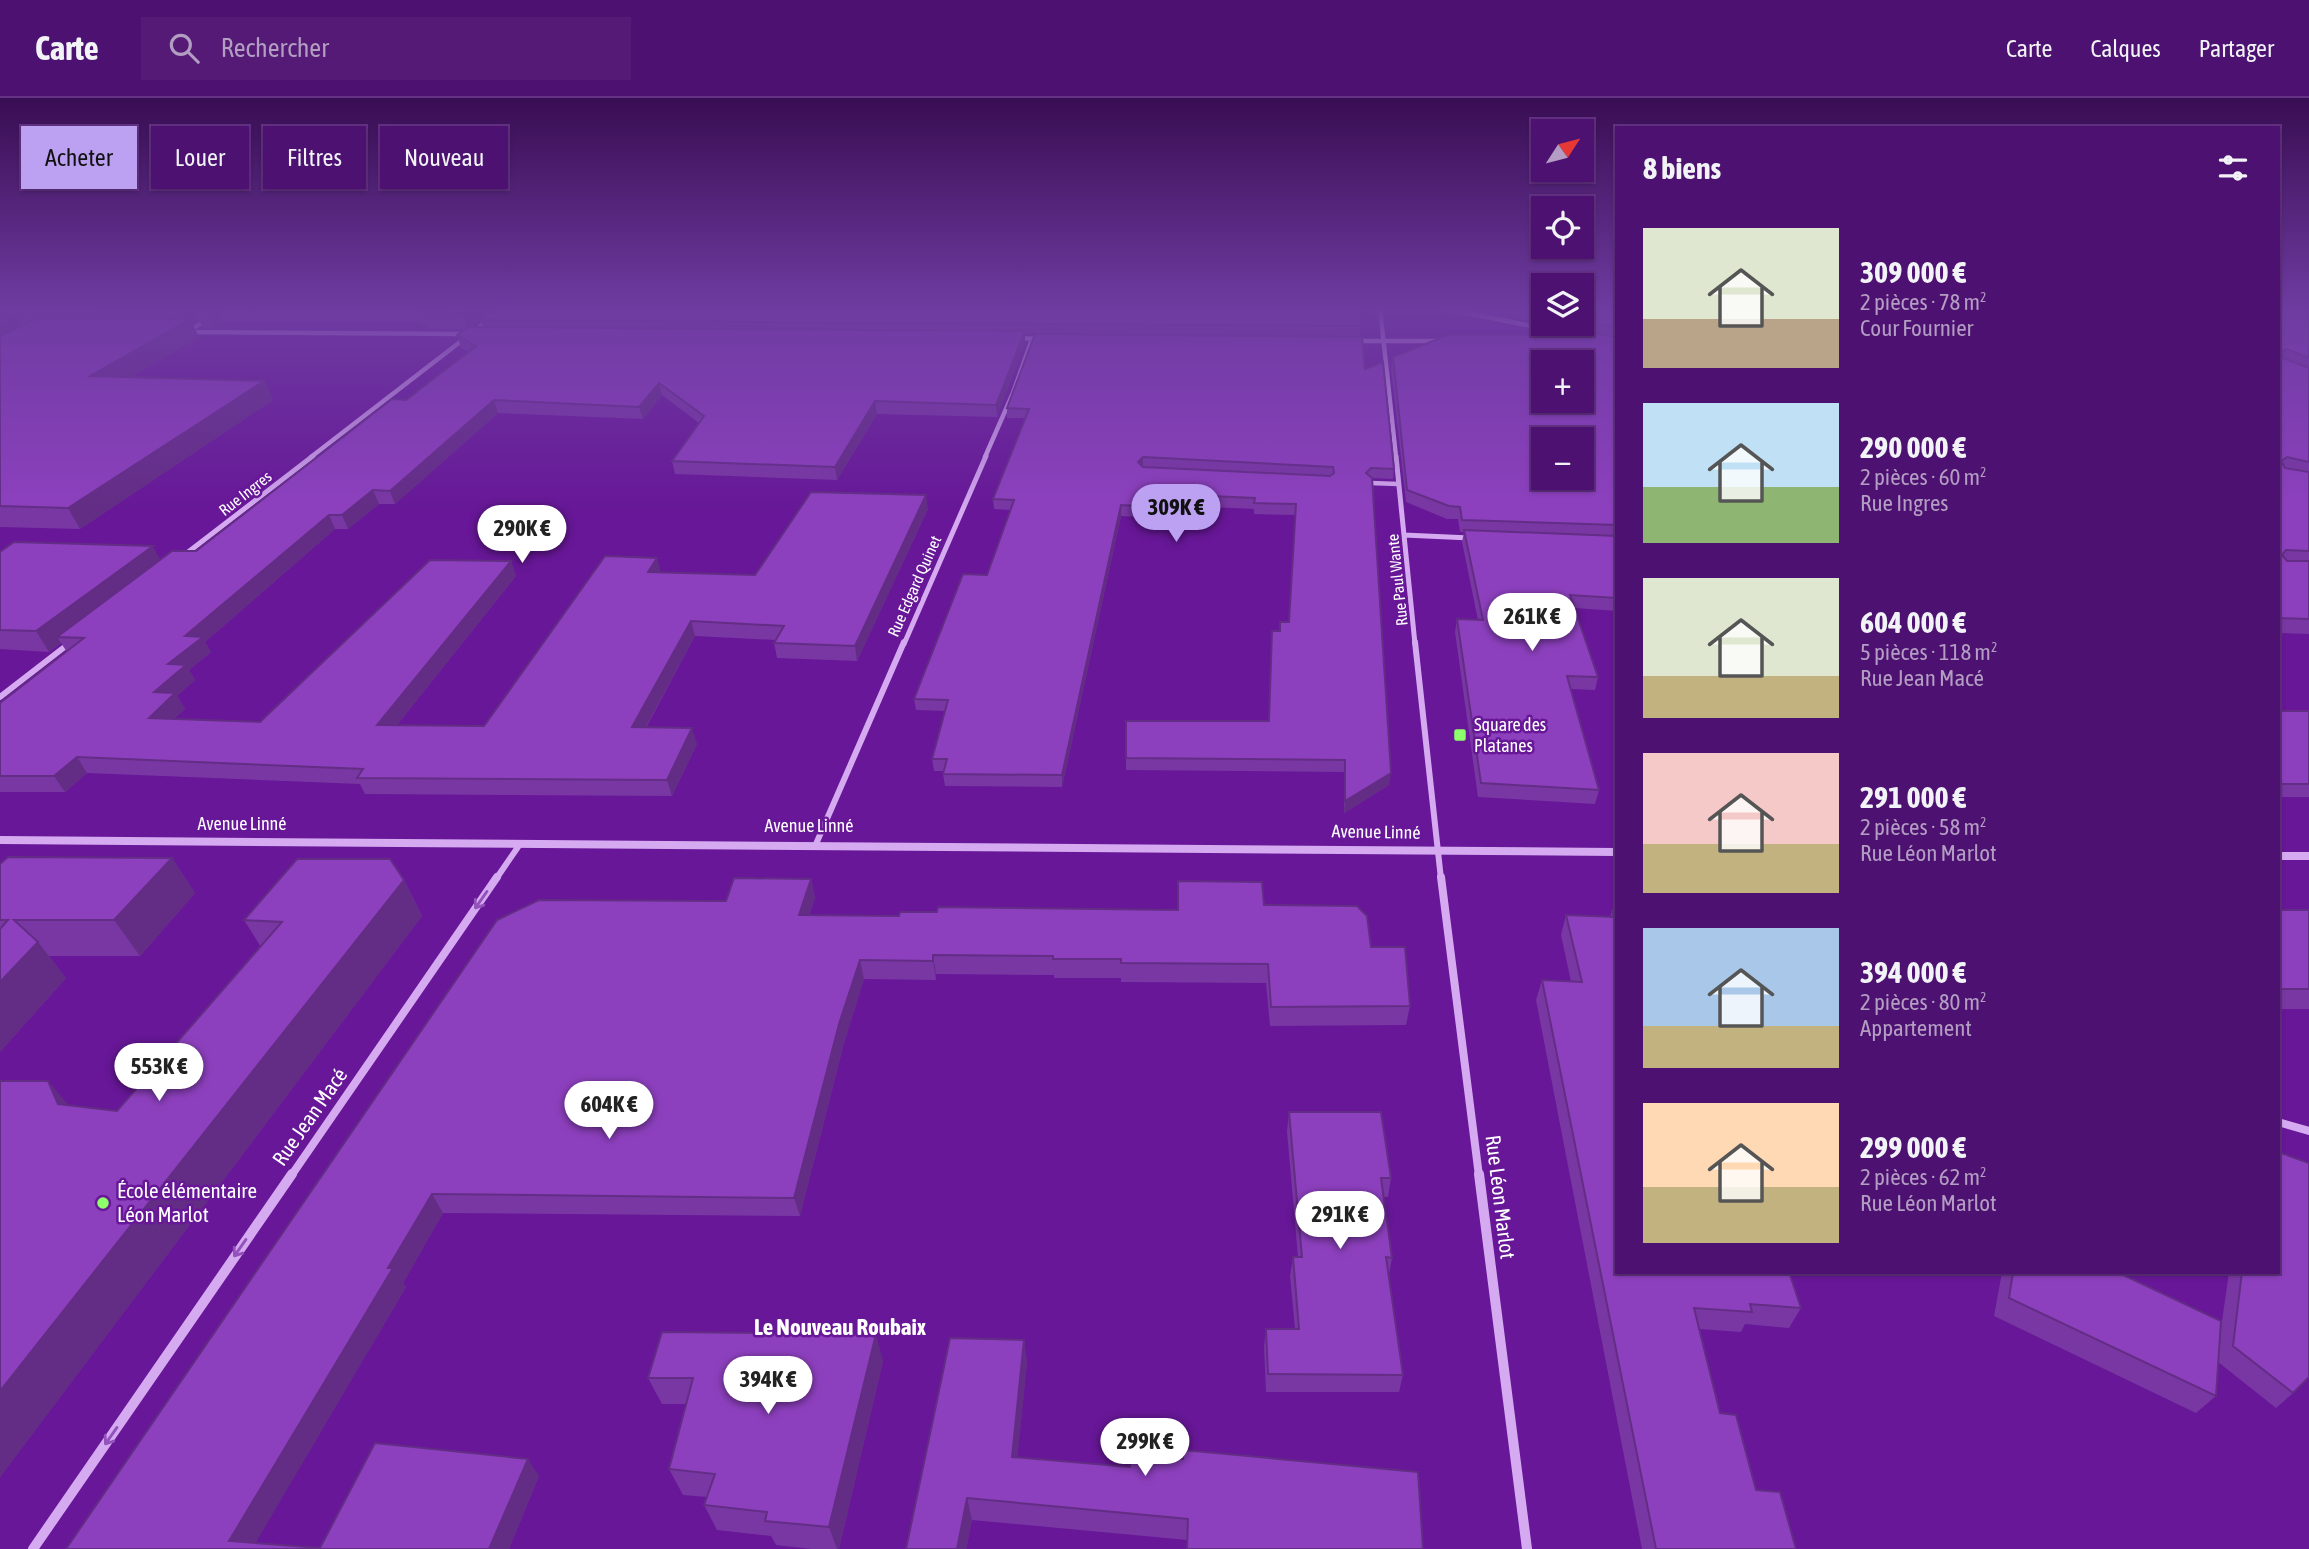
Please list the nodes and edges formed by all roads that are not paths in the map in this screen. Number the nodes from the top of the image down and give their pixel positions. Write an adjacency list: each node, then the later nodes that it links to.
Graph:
1 (416, 376): 8 (street, Rue Ingres)
2 (1019, 376): 13 (street, Rue Edgard Quinet)
3 (1387, 376): 5 (street, Rue Paul Wante)
4 (1370, 482): 5 (street)
5 (1399, 484): 6 (street, Rue Paul Wante)
6 (1404, 535): 7 (street); 14 (street, Rue Paul Wante)
7 (1481, 538)
8 (173, 564)
9 (76, 639): 10 (street)
10 (0, 697)
11 (0, 840): 12 (street, Avenue Linné)
12 (520, 844): 13 (street, Avenue Linné); 20 (street, Rue Jean Macé, one-way to 20)
13 (816, 844): 14 (street, Avenue Linné)
14 (1437, 850): 15 (street, Avenue Linné); 21 (street, Rue Léon Marlot)
15 (1615, 852)
16 (2280, 856): 17 (street)
17 (2309, 856)
18 (2280, 1123): 19 (street)
19 (2309, 1131)
20 (33, 1549)
21 (1528, 1549)

